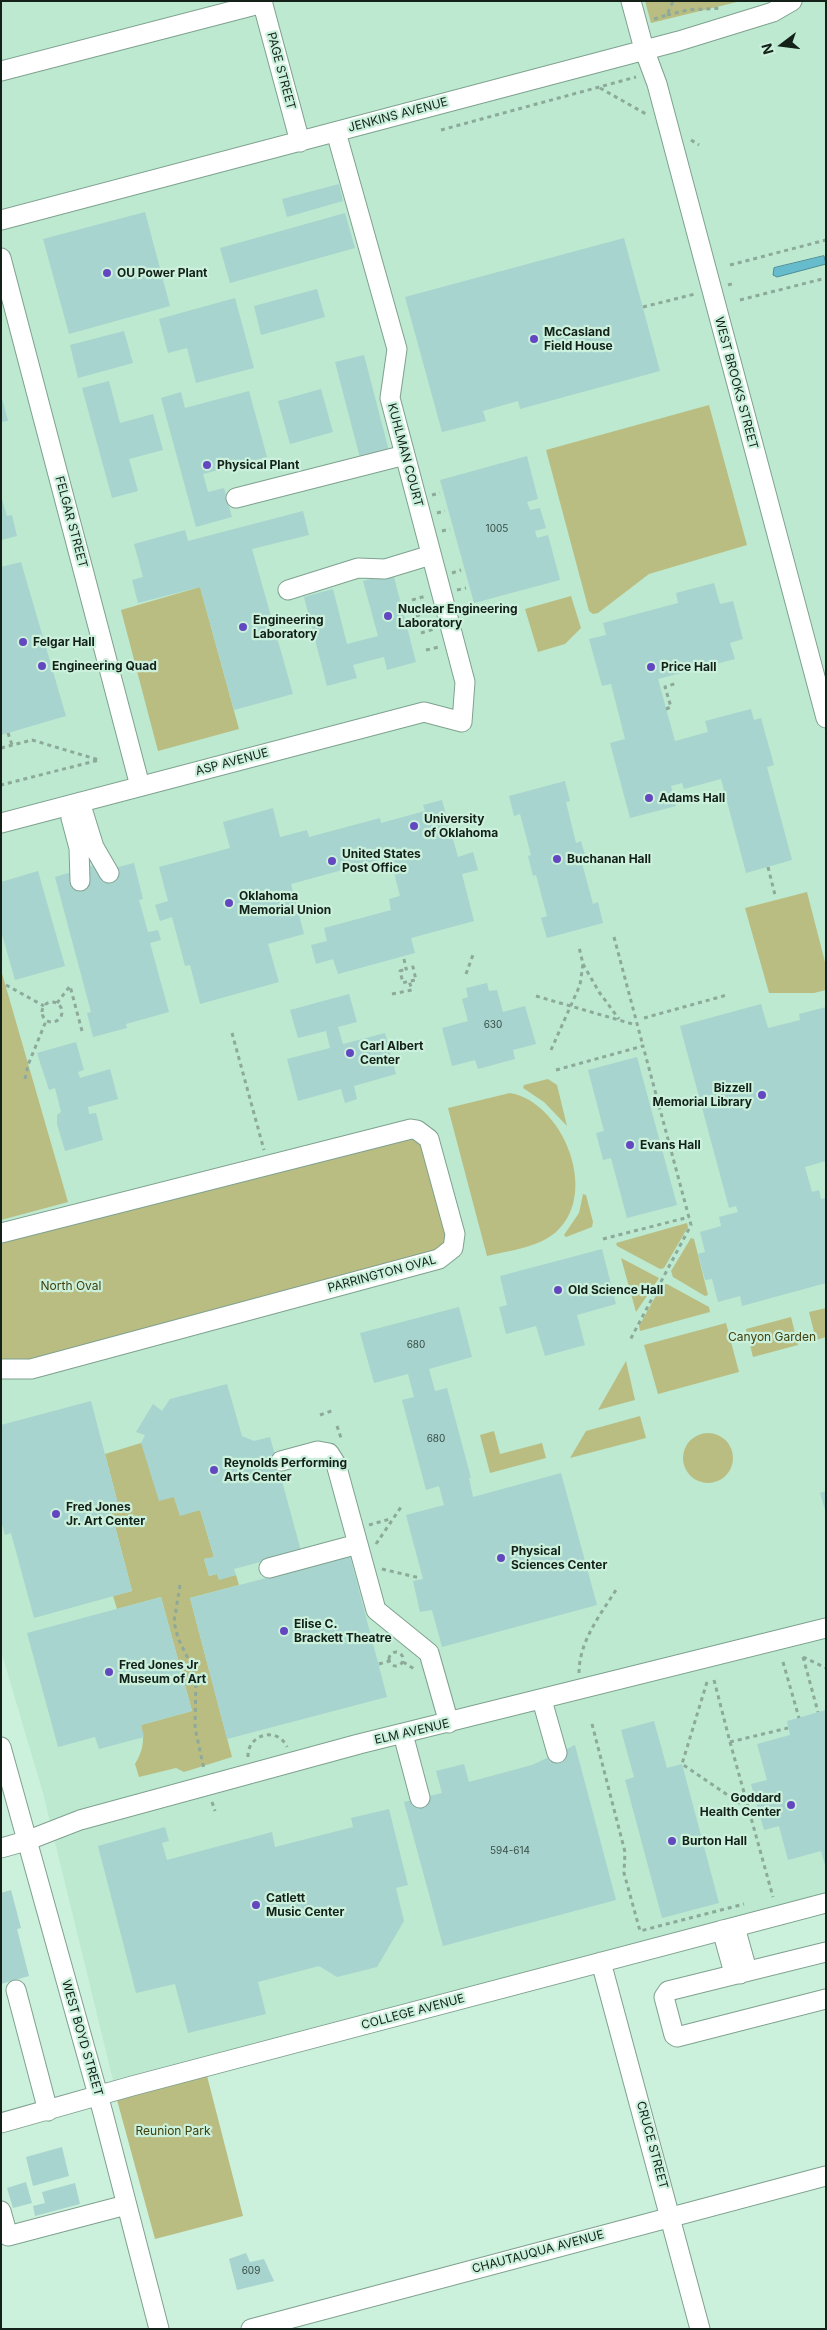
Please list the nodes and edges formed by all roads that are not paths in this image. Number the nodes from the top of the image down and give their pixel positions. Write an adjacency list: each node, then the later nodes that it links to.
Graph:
1 (630, 1): 4 (street, WEST BROOKS STREET)
2 (792, 1): 4 (street, JENKINS AVENUE)
3 (263, 2): 5 (street); 7 (street, PAGE STREET)
4 (644, 49): 6 (street, JENKINS AVENUE); 14 (street, WEST BROOKS STREET)
5 (1, 71)
6 (336, 132): 7 (street, JENKINS AVENUE); 10 (street, KUHLMAN COURT)
7 (300, 142): 8 (street, JENKINS AVENUE)
8 (1, 220)
9 (1, 258): 16 (street, FELGAR STREET)
10 (405, 455): 11 (street); 12 (street, KUHLMAN COURT)
11 (236, 498)
12 (431, 555): 13 (street); 15 (street, KUHLMAN COURT)
13 (288, 590)
14 (826, 718)
15 (462, 722): 16 (street, ASP AVENUE)
16 (140, 786): 17 (street, ASP AVENUE)
17 (74, 804): 18 (street, ASP AVENUE); 19 (street)
18 (1, 823)
19 (81, 831): 20 (street); 21 (street)
20 (109, 873)
21 (80, 880)
22 (1, 1233): 23 (street, PARRINGTON OVAL)
23 (1, 1369)
24 (281, 1461): 25 (street)
25 (365, 1548): 26 (street); 29 (street)
26 (269, 1568)
27 (826, 1628): 28 (street, ELM AVENUE)
28 (542, 1700): 29 (street, ELM AVENUE); 32 (street)
29 (449, 1723): 30 (street, ELM AVENUE)
30 (403, 1734): 33 (street); 34 (street, ELM AVENUE)
31 (1, 1747): 34 (street, WEST BOYD STREET)
32 (557, 1754)
33 (420, 1798)
34 (26, 1841): 35 (street, ELM AVENUE); 43 (street, WEST BOYD STREET)
35 (1, 1848)
36 (826, 1903): 37 (street, COLLEGE AVENUE)
37 (729, 1929): 39 (street, COLLEGE AVENUE); 40 (street)
38 (826, 1952): 40 (street)
39 (602, 1962): 43 (street, COLLEGE AVENUE); 49 (street, CRUCE STREET)
40 (740, 1974): 42 (street)
41 (16, 1990): 44 (street)
42 (826, 1998)
43 (98, 2097): 44 (street, COLLEGE AVENUE); 47 (street, WEST BOYD STREET)
44 (48, 2111): 45 (street, COLLEGE AVENUE)
45 (1, 2123)
46 (826, 2176): 49 (street, CHAUTAUQUA AVENUE)
47 (126, 2205): 48 (street); 50 (street, WEST BOYD STREET)
48 (1, 2211)
49 (671, 2216): 51 (street, CHAUTAUQUA AVENUE); 52 (street, CRUCE STREET)
50 (159, 2329)
51 (251, 2329)
52 (700, 2329)

